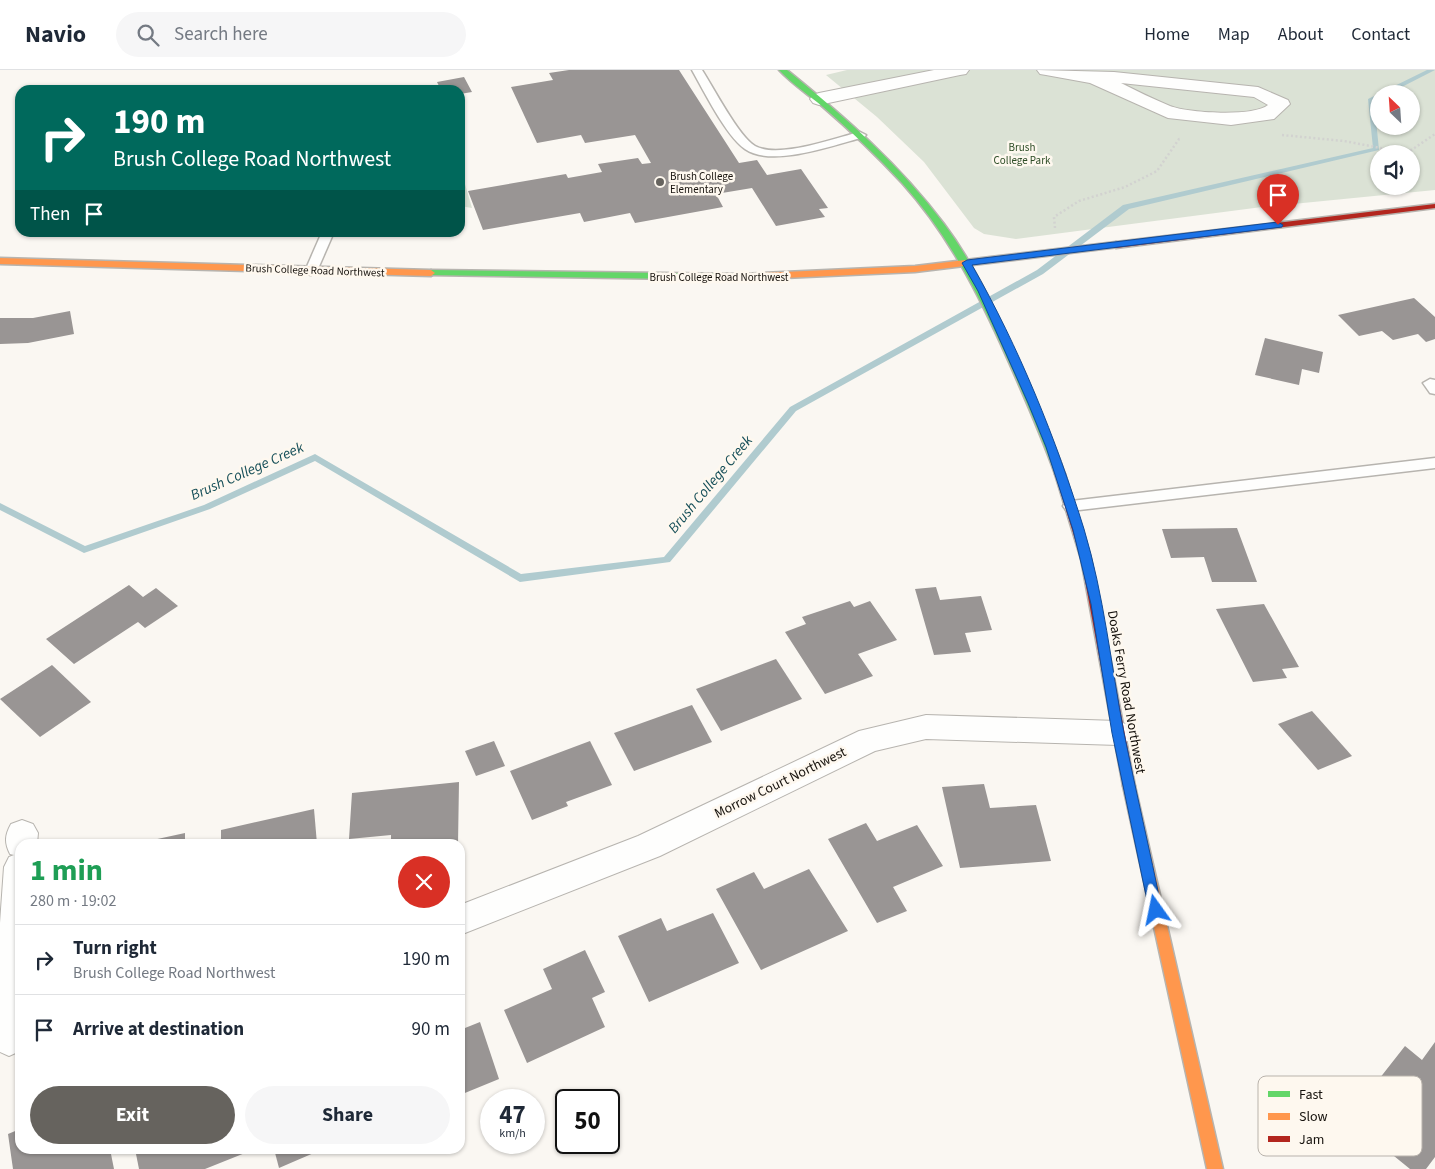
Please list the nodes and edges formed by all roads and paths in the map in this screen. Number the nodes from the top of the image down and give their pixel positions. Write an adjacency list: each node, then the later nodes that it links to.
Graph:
1 (697, 70): 8 (lane)
2 (783, 70): 6 (street, Doaks Ferry Road Northwest)
3 (960, 70): 6 (street)
4 (1046, 70): 5 (street)
5 (1095, 78): 5 (street)
6 (819, 99): 8 (street, Doaks Ferry Road Northwest)
7 (1435, 134): 9 (path)
8 (860, 135): 15 (street, Doaks Ferry Road Northwest)
9 (1274, 137)
10 (1186, 138): 12 (path)
11 (1435, 206): 15 (street, Brush College Road Northwest)
12 (1055, 233)
13 (326, 237): 16 (lane)
14 (0, 261): 16 (street, Brush College Road Northwest)
15 (967, 263): 16 (street, Brush College Road Northwest); 18 (street, Doaks Ferry Road Northwest)
16 (311, 270)
17 (1435, 462): 18 (lane)
18 (1071, 506): 19 (street, Doaks Ferry Road Northwest)
19 (1118, 733): 20 (street, Morrow Court Northwest); 23 (street, Doaks Ferry Road Northwest)
20 (465, 918)
21 (15, 952): 22 (street)
22 (10, 1038)
23 (1215, 1169)

